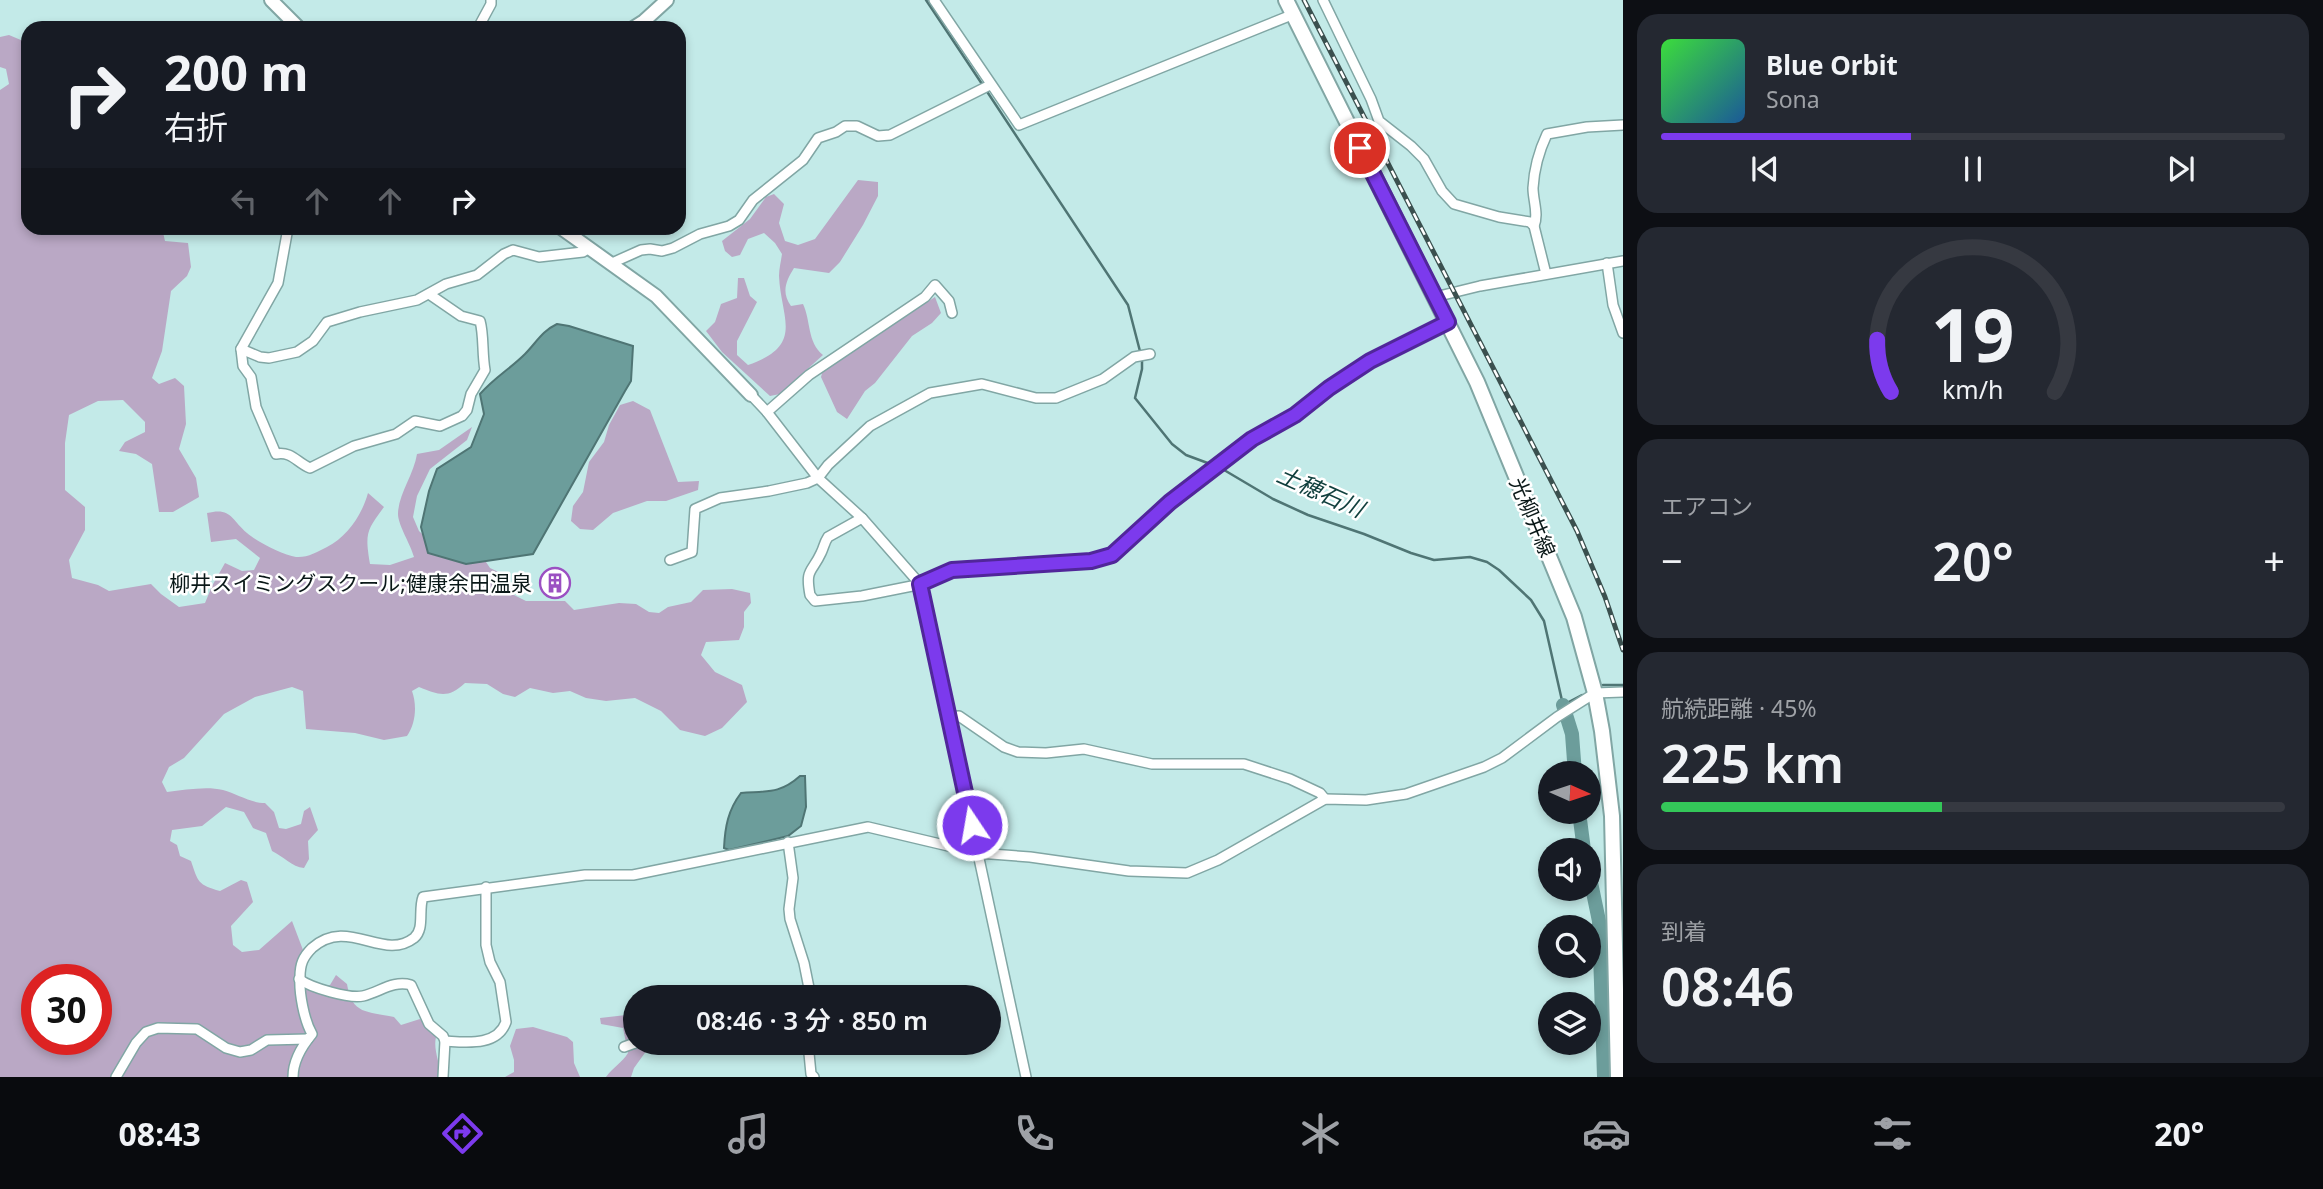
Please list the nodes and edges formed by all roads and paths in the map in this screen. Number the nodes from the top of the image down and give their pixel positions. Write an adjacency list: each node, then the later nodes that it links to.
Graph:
1 (271, 0): 8 (street)
2 (491, 0): 9 (street)
3 (667, 0): 10 (street)
4 (934, 0): 11 (street)
5 (1286, 0): 7 (main road, 光柳井線)
6 (1322, 0): 13 (street)
7 (1294, 14): 11 (street); 22 (main road, 光柳井線)
8 (292, 21)
9 (482, 21)
10 (644, 21)
11 (986, 87): 18 (street)
12 (1623, 125): 13 (street)
13 (1534, 226): 20 (street)
14 (287, 235): 26 (street)
15 (571, 235): 16 (street)
16 (589, 247): 18 (street); 21 (street)
17 (1623, 261): 19 (street)
18 (612, 263): 28 (street)
19 (1607, 263): 20 (street); 25 (street)
20 (1546, 274): 22 (street)
21 (429, 294): 26 (street); 26 (street)
22 (1435, 297): 24 (main road, 光柳井線)
23 (952, 313): 29 (street)
24 (1448, 322): 33 (street); 35 (main road, 光柳井線)
25 (1623, 334)
26 (241, 349)
27 (1145, 355): 30 (street)
28 (751, 395): 29 (street)
29 (767, 412): 30 (street)
30 (818, 478): 31 (street); 32 (street)
31 (862, 518): 33 (street); 33 (street)
32 (670, 560)
33 (920, 584): 36 (street)
34 (1623, 692): 35 (street)
35 (1595, 693): 37 (street); 41 (main road, 光柳井線)
36 (949, 717): 37 (street); 39 (street)
37 (1325, 799): 39 (street)
38 (788, 842): 39 (street); 40 (street); 43 (street)
39 (978, 853): 51 (street)
40 (486, 887): 42 (street); 45 (street)
41 (1619, 933): 52 (main road, 光柳井線)
42 (299, 979): 44 (street); 45 (street)
43 (808, 985)
44 (308, 1038): 47 (street); 48 (street)
45 (445, 1041): 49 (street)
46 (809, 1055): 50 (street)
47 (116, 1077)
48 (293, 1077)
49 (443, 1077)
50 (814, 1077)
51 (1026, 1077)
52 (1618, 1077)

